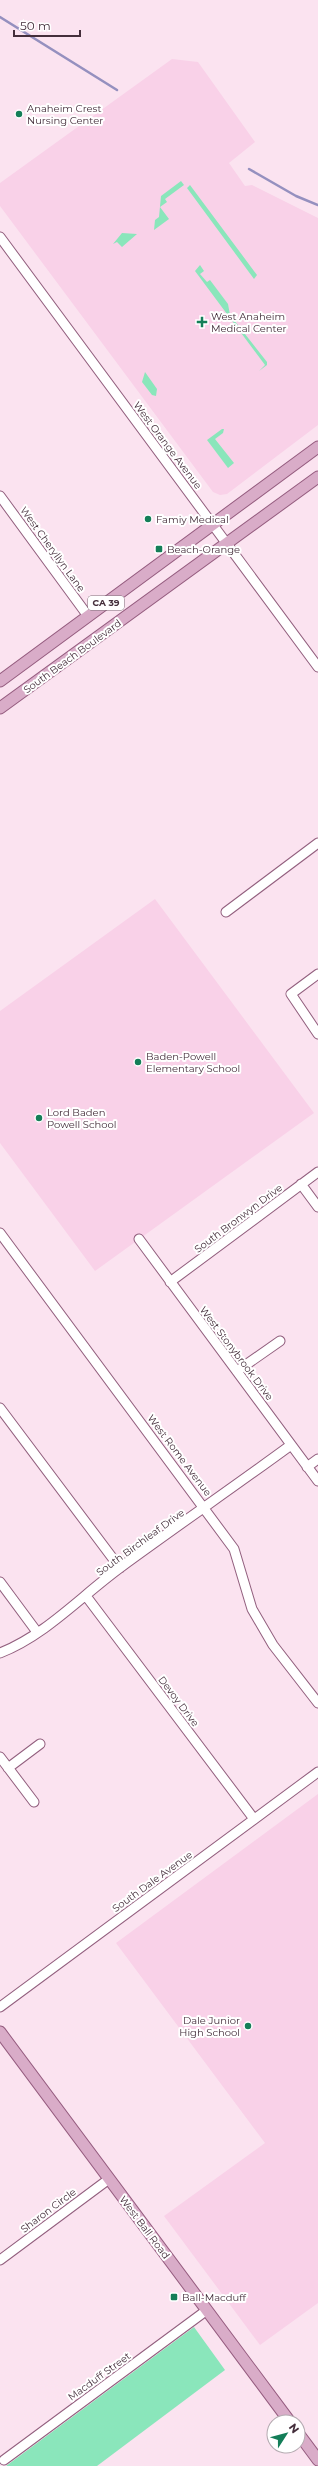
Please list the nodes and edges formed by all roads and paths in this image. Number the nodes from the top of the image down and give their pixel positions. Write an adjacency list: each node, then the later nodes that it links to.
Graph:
1 (0, 237): 5 (street, West Orange Avenue)
2 (318, 448): 5 (main road, CA 39)
3 (318, 477): 6 (main road, South Beach Boulevard / CA 39)
4 (0, 496): 7 (street, West Cheryllyn Lane)
5 (213, 525): 6 (street, West Orange Avenue); 7 (main road, CA 39)
6 (227, 543): 8 (street, West Orange Avenue); 10 (main road, South Beach Boulevard / CA 39)
7 (88, 616): 9 (main road, CA 39)
8 (318, 667)
9 (0, 681)
10 (0, 708)
11 (318, 843): 12 (street)
12 (226, 912)
13 (318, 974): 14 (street)
14 (318, 1034)
15 (318, 1172): 16 (street, South Bronwyn Drive)
16 (301, 1184): 17 (street); 20 (street, South Bronwyn Drive)
17 (318, 1207)
18 (0, 1233): 28 (street, West Rome Avenue)
19 (138, 1239): 20 (street, West Stonybrook Drive)
20 (170, 1282): 22 (street, West Stonybrook Drive)
21 (280, 1341): 22 (street)
22 (237, 1371): 24 (street, West Stonybrook Drive)
23 (0, 1408): 29 (street)
24 (291, 1445): 26 (street, West Stonybrook Drive); 28 (street, South Birchleaf Drive)
25 (318, 1459): 26 (street)
26 (307, 1467): 27 (street, West Stonybrook Drive)
27 (318, 1481)
28 (205, 1508): 29 (street, South Birchleaf Drive); 34 (street, West Rome Avenue)
29 (120, 1568): 31 (street, South Birchleaf Drive)
30 (0, 1582): 32 (street)
31 (86, 1596): 32 (street, South Birchleaf Drive); 40 (street, Devoy Drive)
32 (37, 1632): 33 (street, South Birchleaf Drive)
33 (0, 1654)
34 (318, 1704)
35 (40, 1744): 37 (street)
36 (0, 1757): 37 (street)
37 (8, 1768): 39 (street)
38 (318, 1772): 40 (street, South Dale Avenue)
39 (34, 1802)
40 (254, 1819): 41 (street, South Dale Avenue)
41 (0, 2007)
42 (0, 2032): 43 (main road, West Ball Road)
43 (109, 2179): 44 (street, Sharon Circle); 45 (main road, West Ball Road)
44 (0, 2260)
45 (207, 2310): 46 (main road, West Ball Road); 48 (street, Macduff Street)
46 (284, 2414)
47 (306, 2444): 49 (main road)
48 (4, 2460)
49 (318, 2460)

